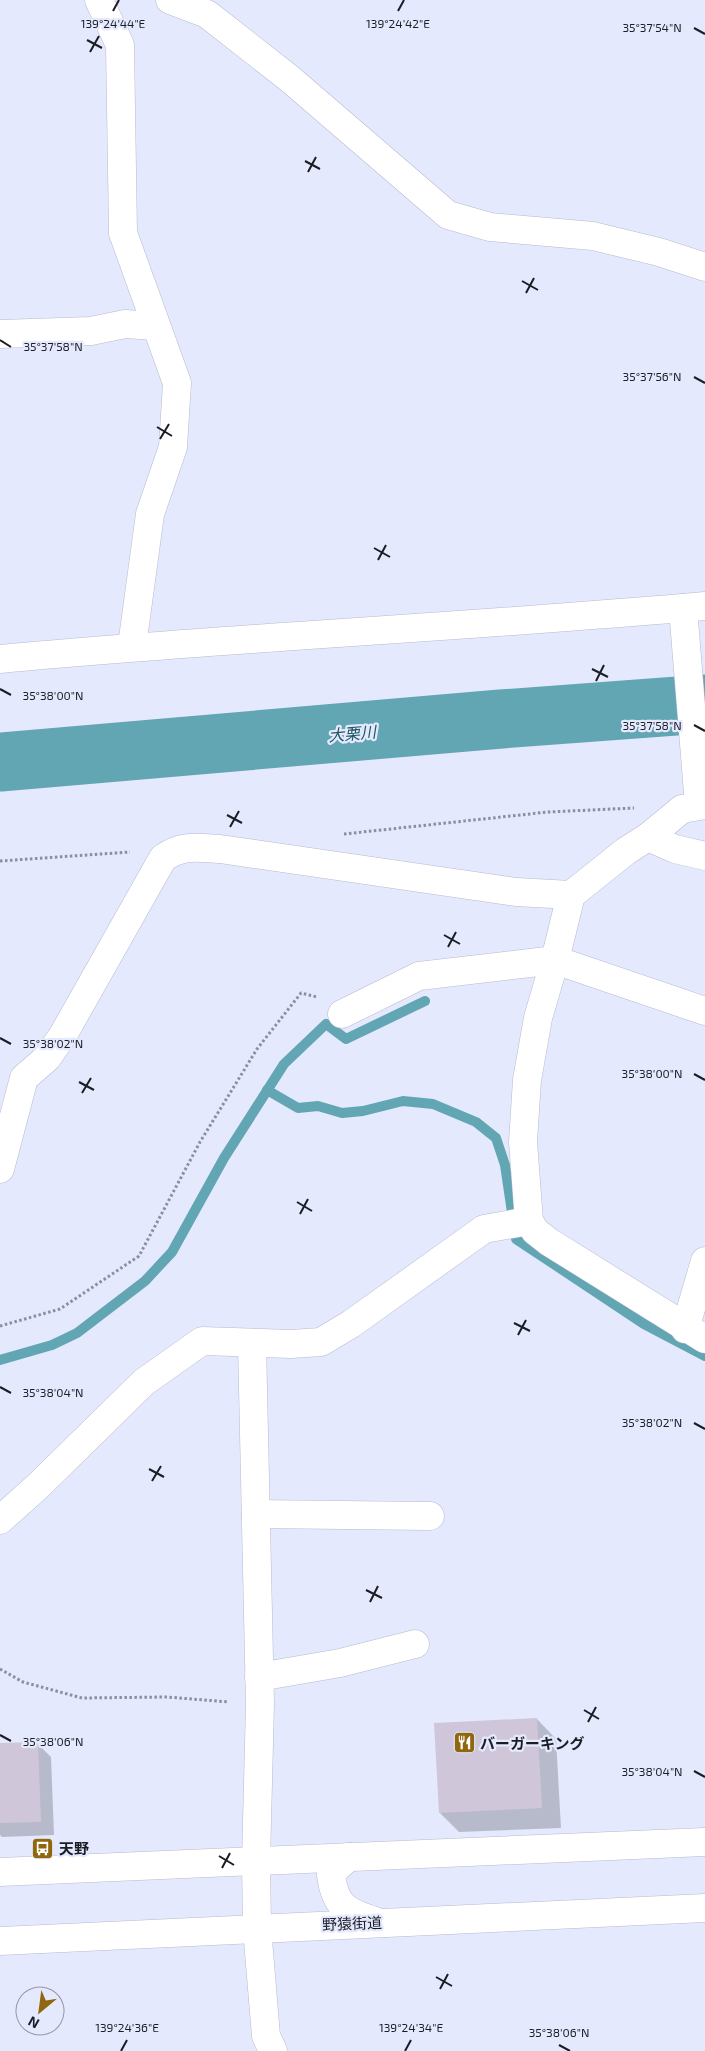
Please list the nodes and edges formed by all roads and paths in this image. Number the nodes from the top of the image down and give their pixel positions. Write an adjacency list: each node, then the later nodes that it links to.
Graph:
1 (100, 0): 4 (street)
2 (170, 0): 3 (street)
3 (705, 267)
4 (156, 326): 5 (street); 7 (street)
5 (0, 334)
6 (691, 611): 7 (street); 9 (street)
7 (132, 646): 8 (street)
8 (0, 659)
9 (701, 802): 12 (street)
10 (637, 808): 11 (path)
11 (337, 834)
12 (648, 838): 14 (street); 16 (street)
13 (133, 851): 15 (path)
14 (705, 856)
15 (0, 862)
16 (571, 895): 17 (street); 20 (street)
17 (555, 960): 18 (street); 19 (street); 22 (street)
18 (705, 1011)
19 (342, 1014): 24 (path)
20 (12, 1077): 21 (street)
21 (0, 1169)
22 (517, 1223): 25 (street); 26 (street)
23 (705, 1261): 25 (street)
24 (0, 1326)
25 (695, 1334)
26 (252, 1343): 27 (street); 29 (street)
27 (256, 1514): 28 (street); 32 (street)
28 (430, 1516)
29 (0, 1520)
30 (415, 1644): 32 (street)
31 (0, 1669): 33 (path)
32 (259, 1677): 33 (street)
33 (260, 1704): 36 (street)
34 (705, 1842): 35 (street)
35 (350, 1857): 36 (street); 39 (street)
36 (256, 1861): 37 (street); 40 (street)
37 (0, 1872)
38 (705, 1908): 39 (street, 野猿街道)
39 (379, 1922): 40 (street, 野猿街道)
40 (257, 1928): 41 (street, 野猿街道); 42 (street)
41 (0, 1941)
42 (272, 2051)

